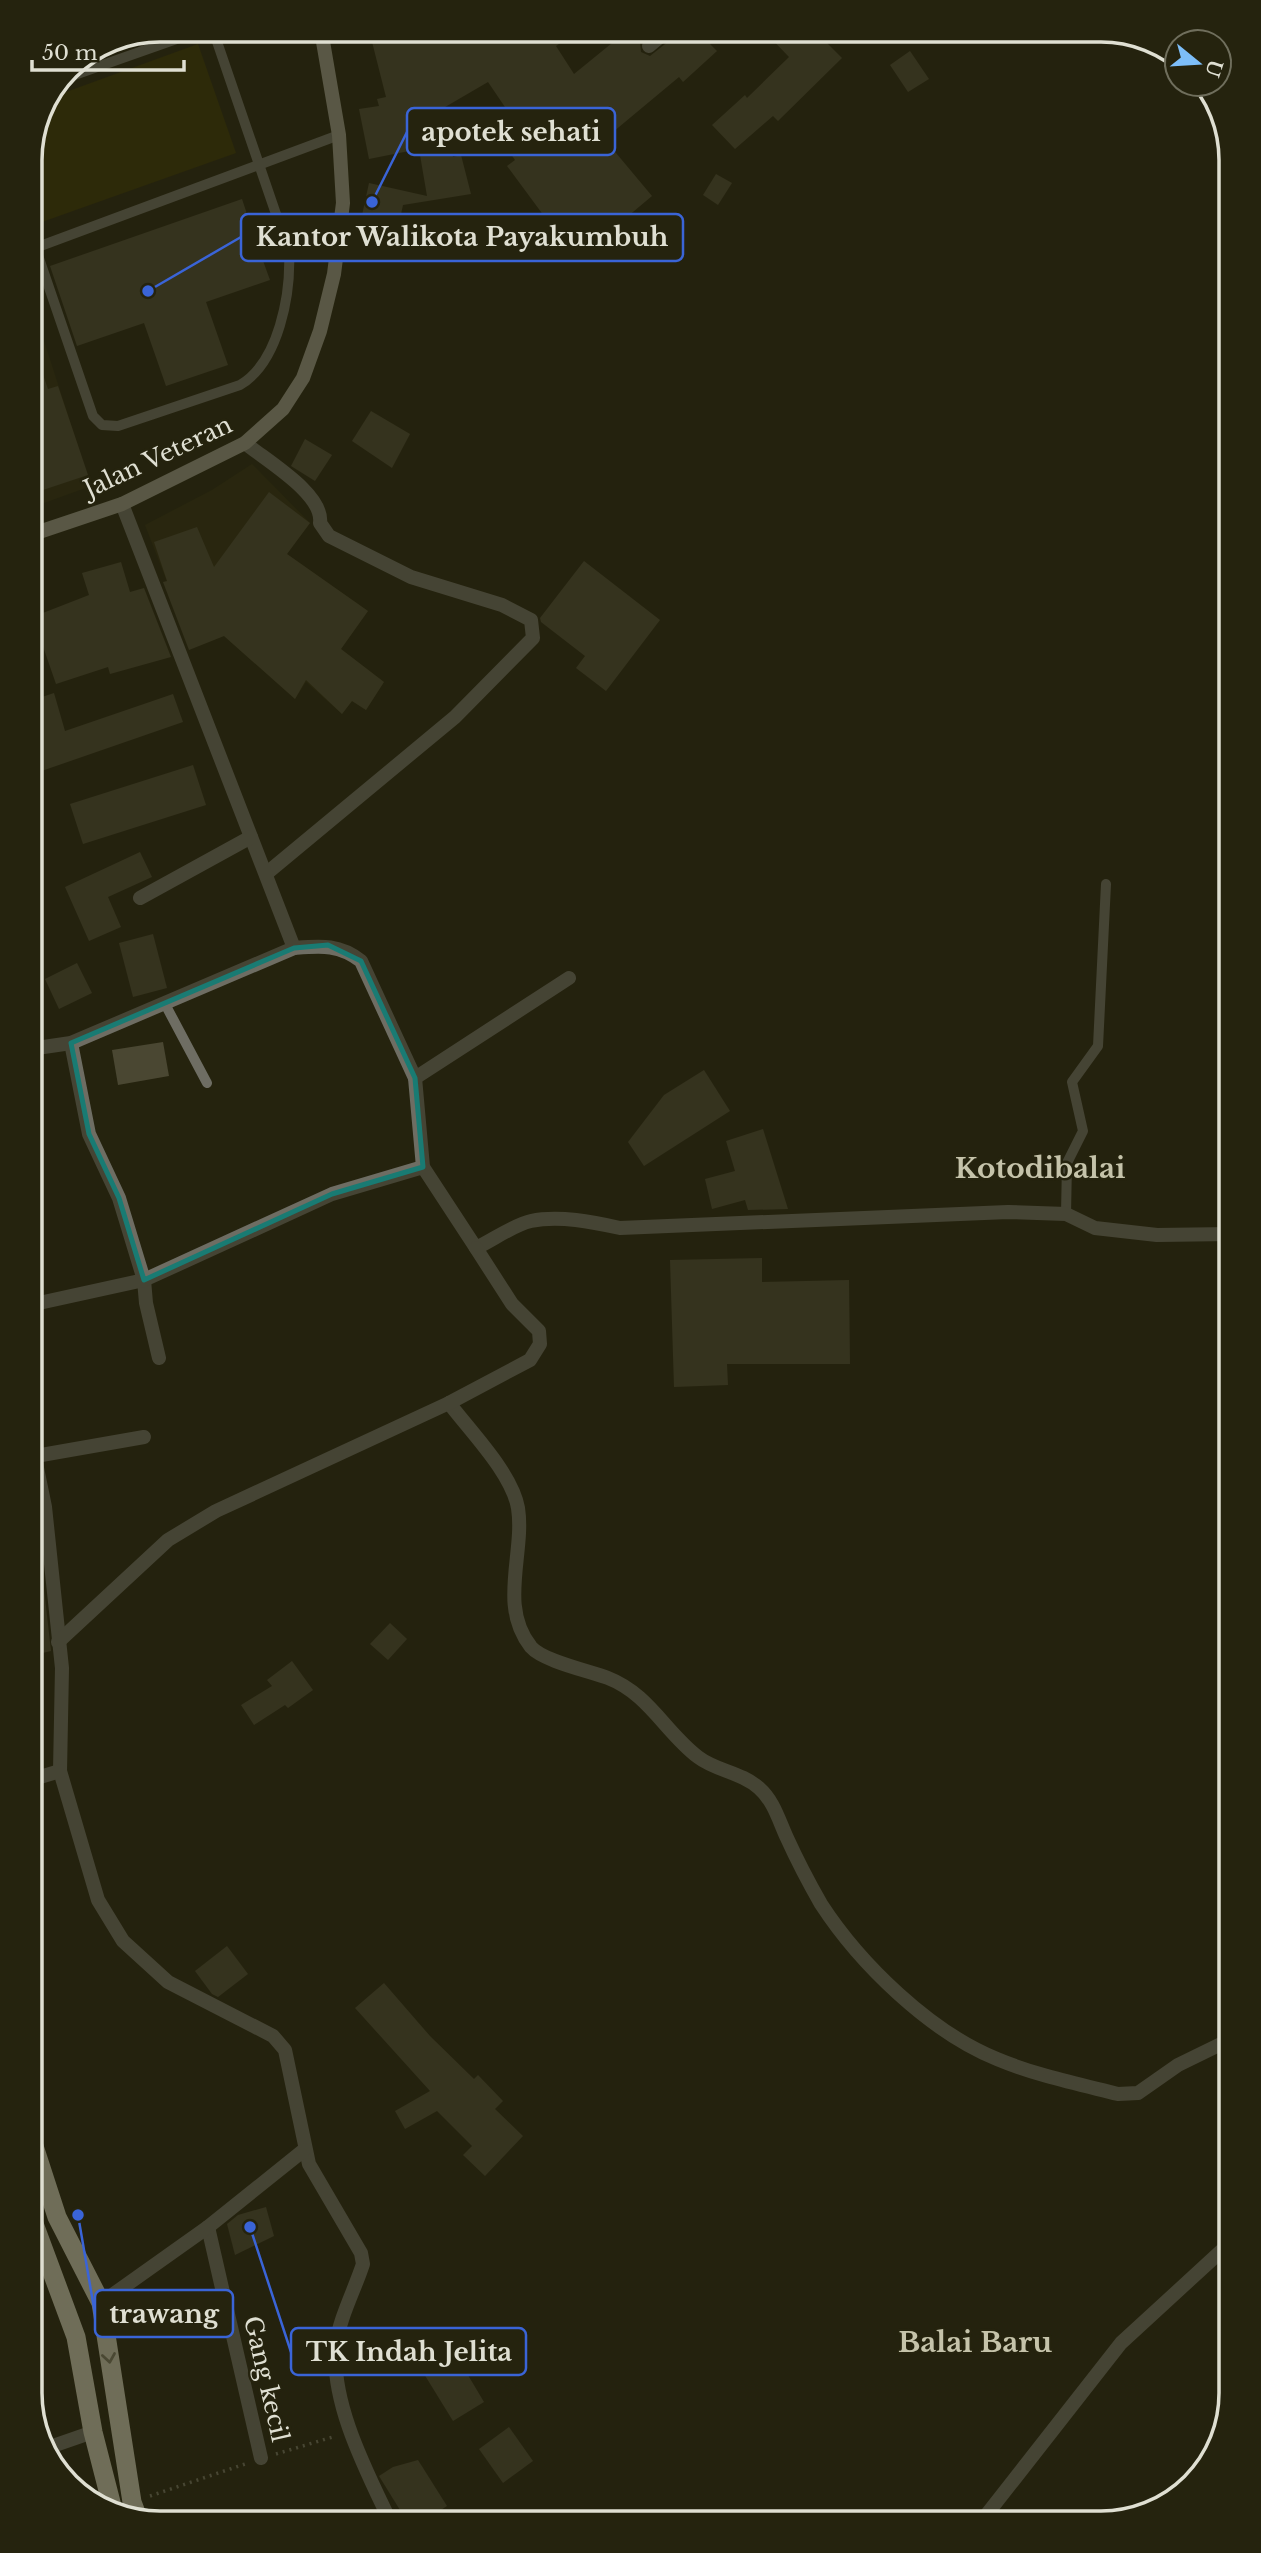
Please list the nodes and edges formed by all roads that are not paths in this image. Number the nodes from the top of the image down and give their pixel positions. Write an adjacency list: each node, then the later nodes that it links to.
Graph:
1 (168, 42): 6 (lane)
2 (217, 42): 8 (lane)
3 (323, 42): 7 (main road, Jalan Veteran)
4 (654, 42): 5 (street)
5 (649, 46)
6 (80, 73)
7 (339, 135): 8 (lane); 11 (main road, Jalan Veteran)
8 (258, 163): 9 (lane); 10 (lane)
9 (42, 245)
10 (42, 268)
11 (245, 443): 12 (main road, Jalan Veteran); 15 (street)
12 (122, 504): 13 (main road, Jalan Veteran); 14 (street)
13 (42, 531)
14 (251, 837): 15 (street); 17 (street)
15 (267, 873): 18 (street)
16 (1106, 884): 26 (lane)
17 (140, 898)
18 (294, 948): 20 (street); 23 (street)
19 (569, 978): 23 (street)
20 (165, 1004): 21 (street); 24 (lane)
21 (71, 1043): 22 (street); 29 (street)
22 (42, 1047)
23 (415, 1078): 25 (street)
24 (207, 1083)
25 (423, 1167): 28 (street); 29 (street)
26 (1066, 1214): 27 (street); 28 (street)
27 (1219, 1234)
28 (476, 1248): 32 (street)
29 (144, 1280): 30 (street); 31 (street)
30 (42, 1302)
31 (159, 1358)
32 (449, 1403): 36 (street); 39 (street)
33 (144, 1437): 34 (street)
34 (42, 1454)
35 (42, 1495): 36 (street)
36 (58, 1642): 37 (street)
37 (60, 1771): 38 (street); 40 (street)
38 (42, 1776)
39 (1219, 2045)
40 (304, 2150): 44 (street); 53 (street)
41 (42, 2171): 42 (highway)
42 (57, 2217): 43 (street); 47 (highway)
43 (42, 2219)
44 (208, 2227): 47 (street); 50 (street, Gang kecil)
45 (42, 2249): 48 (highway)
46 (1219, 2253): 54 (street)
47 (101, 2303): 52 (highway, one-way to 52)
48 (93, 2432): 49 (street); 51 (highway)
49 (55, 2445)
50 (261, 2458)
51 (110, 2500)
52 (135, 2508)
53 (386, 2511)
54 (989, 2511)

